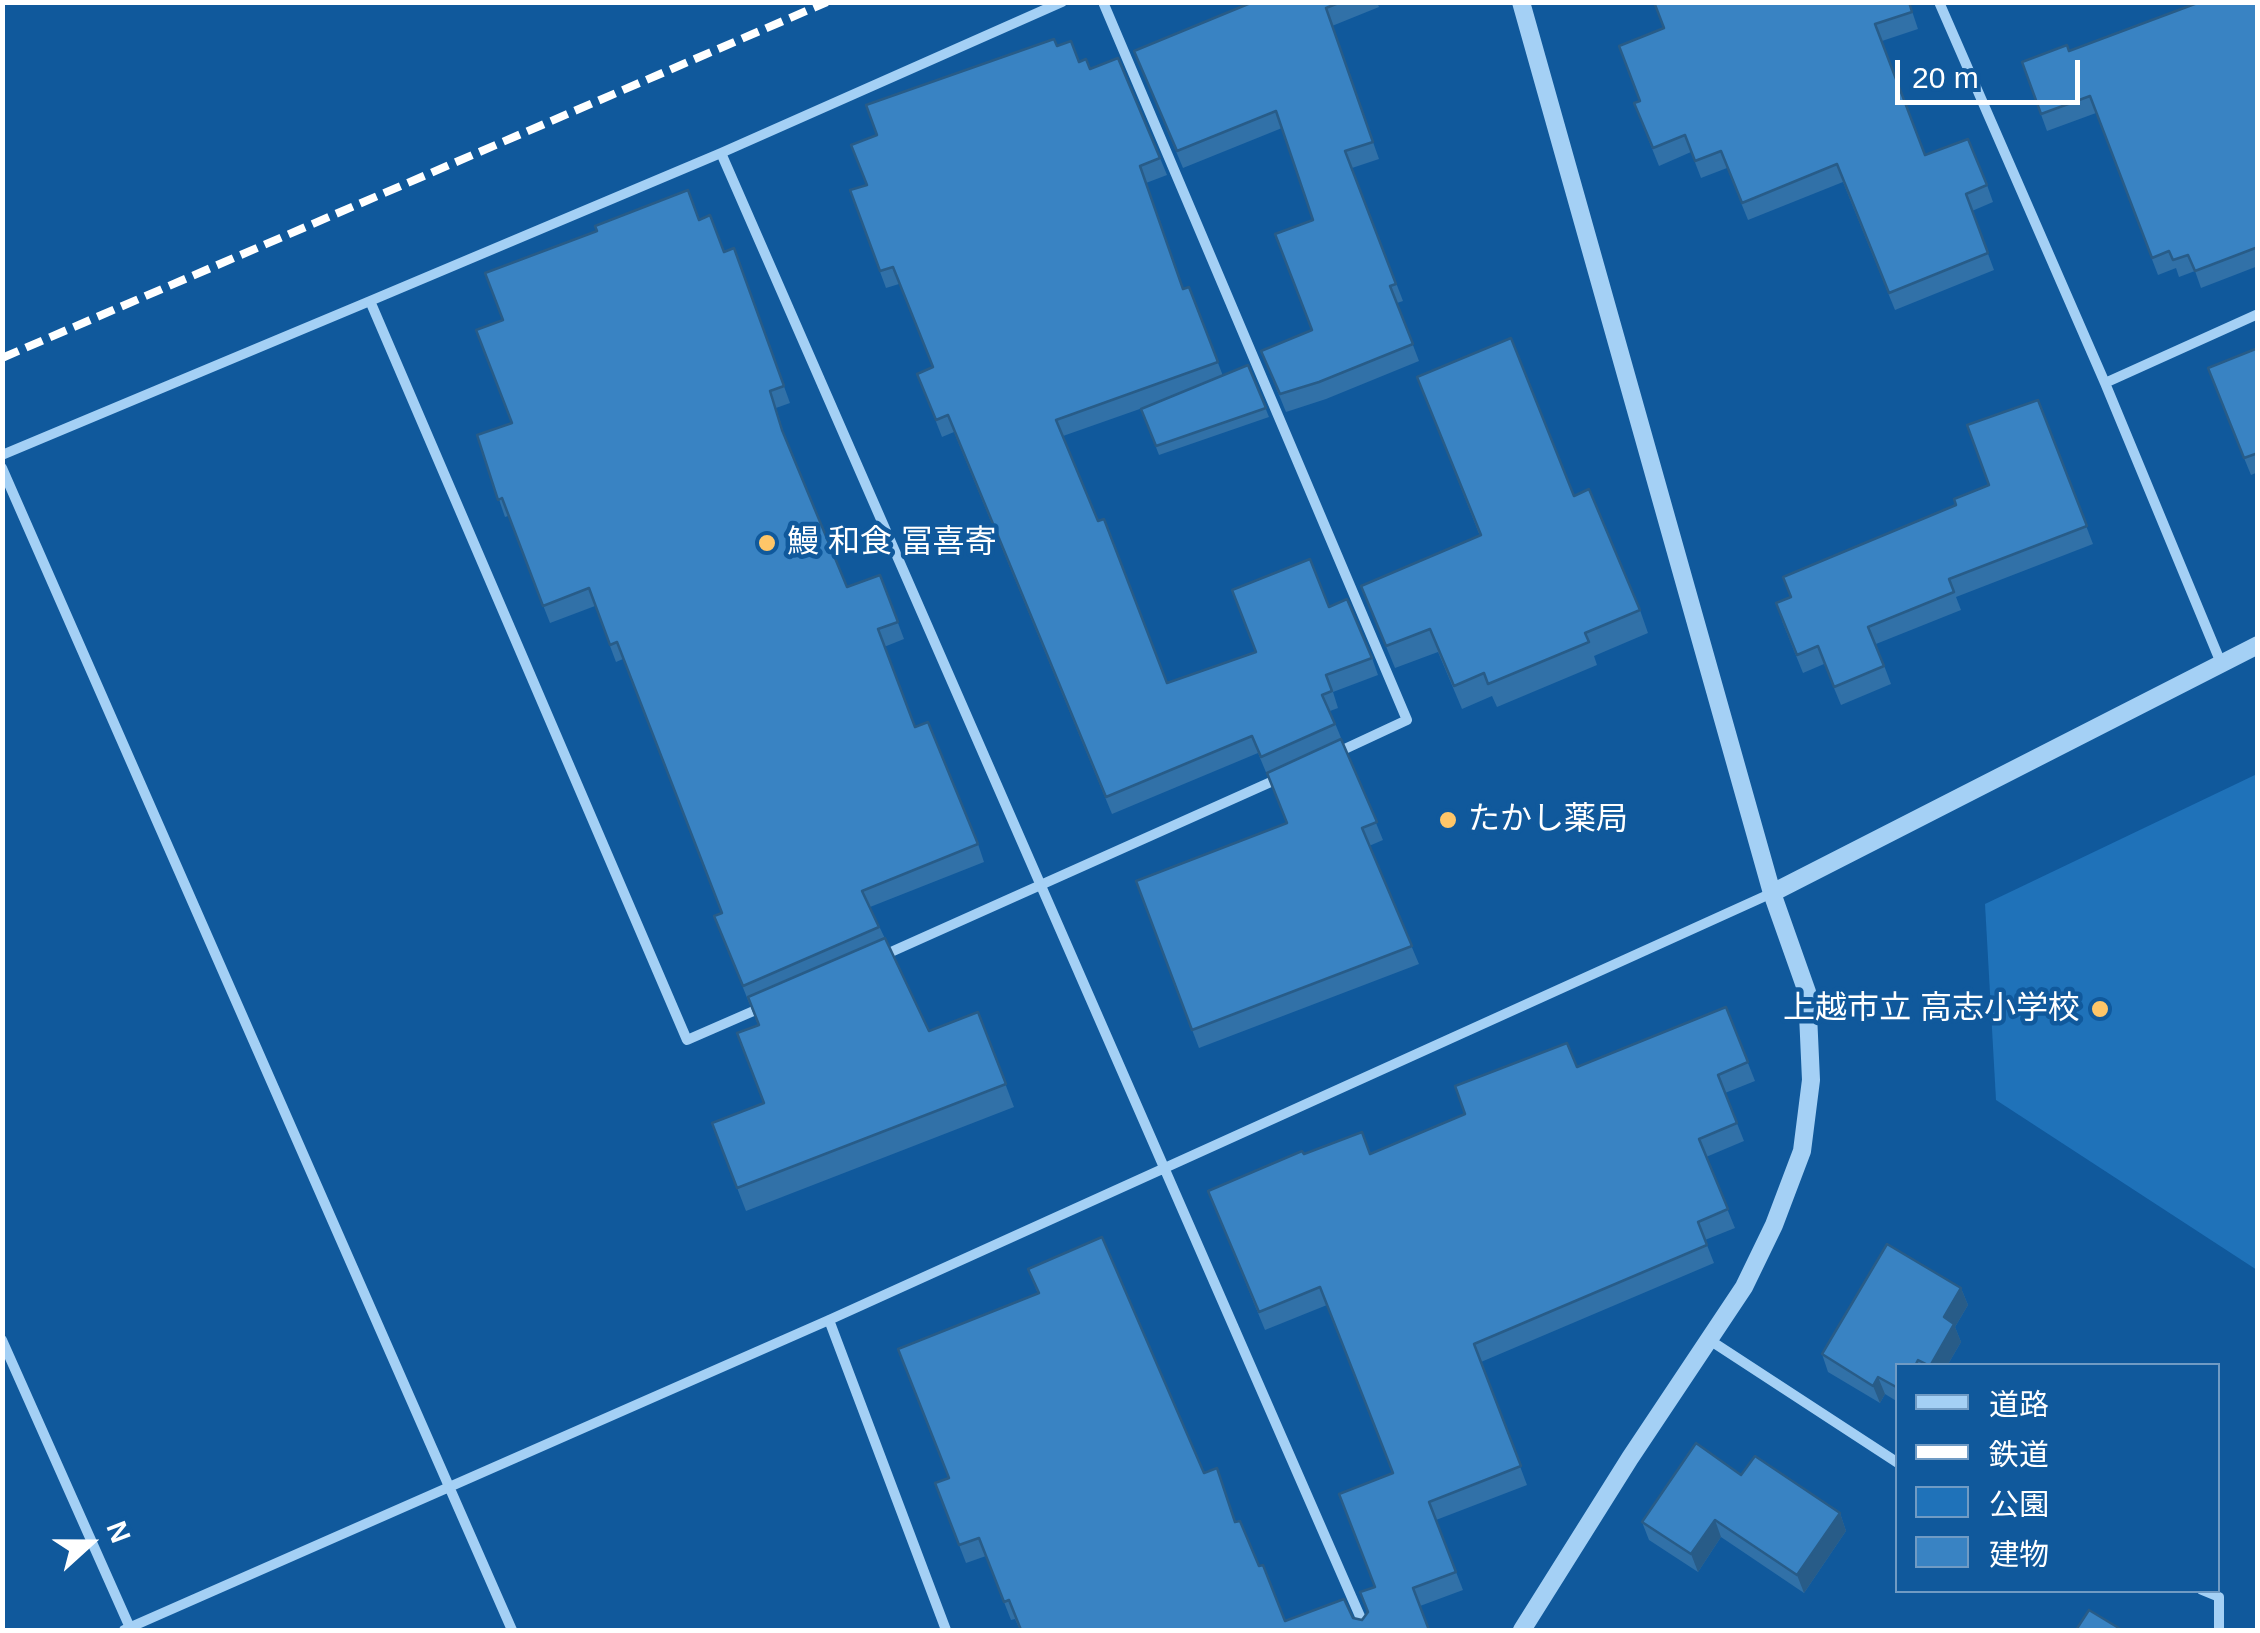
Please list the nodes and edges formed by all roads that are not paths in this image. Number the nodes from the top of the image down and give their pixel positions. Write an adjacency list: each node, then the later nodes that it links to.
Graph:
1 (1062, 2): 5 (street)
2 (1103, 2): 13 (street)
3 (1521, 2): 16 (street)
4 (1939, 2): 8 (street)
5 (721, 153): 6 (street); 15 (street)
6 (370, 300): 9 (street); 18 (street)
7 (2258, 314): 8 (street)
8 (2105, 382): 12 (street)
9 (2, 456)
10 (2, 468): 24 (street)
11 (2258, 645): 12 (street)
12 (2221, 663): 16 (street)
13 (1320, 760)
14 (1302, 768): 15 (street)
15 (1041, 887): 17 (street); 19 (street)
16 (1772, 892): 19 (street); 21 (street)
17 (864, 964)
18 (775, 1002)
19 (1166, 1167): 20 (street); 30 (street)
20 (829, 1320): 24 (street); 29 (street)
21 (1708, 1339): 23 (street); 26 (street)
22 (2, 1340): 27 (street)
23 (1895, 1462)
24 (448, 1489): 27 (street); 28 (street)
25 (2210, 1593): 31 (street)
26 (1528, 1629)
27 (128, 1630)
28 (512, 1630)
29 (946, 1630)
30 (1366, 1630)
31 (2219, 1630)

